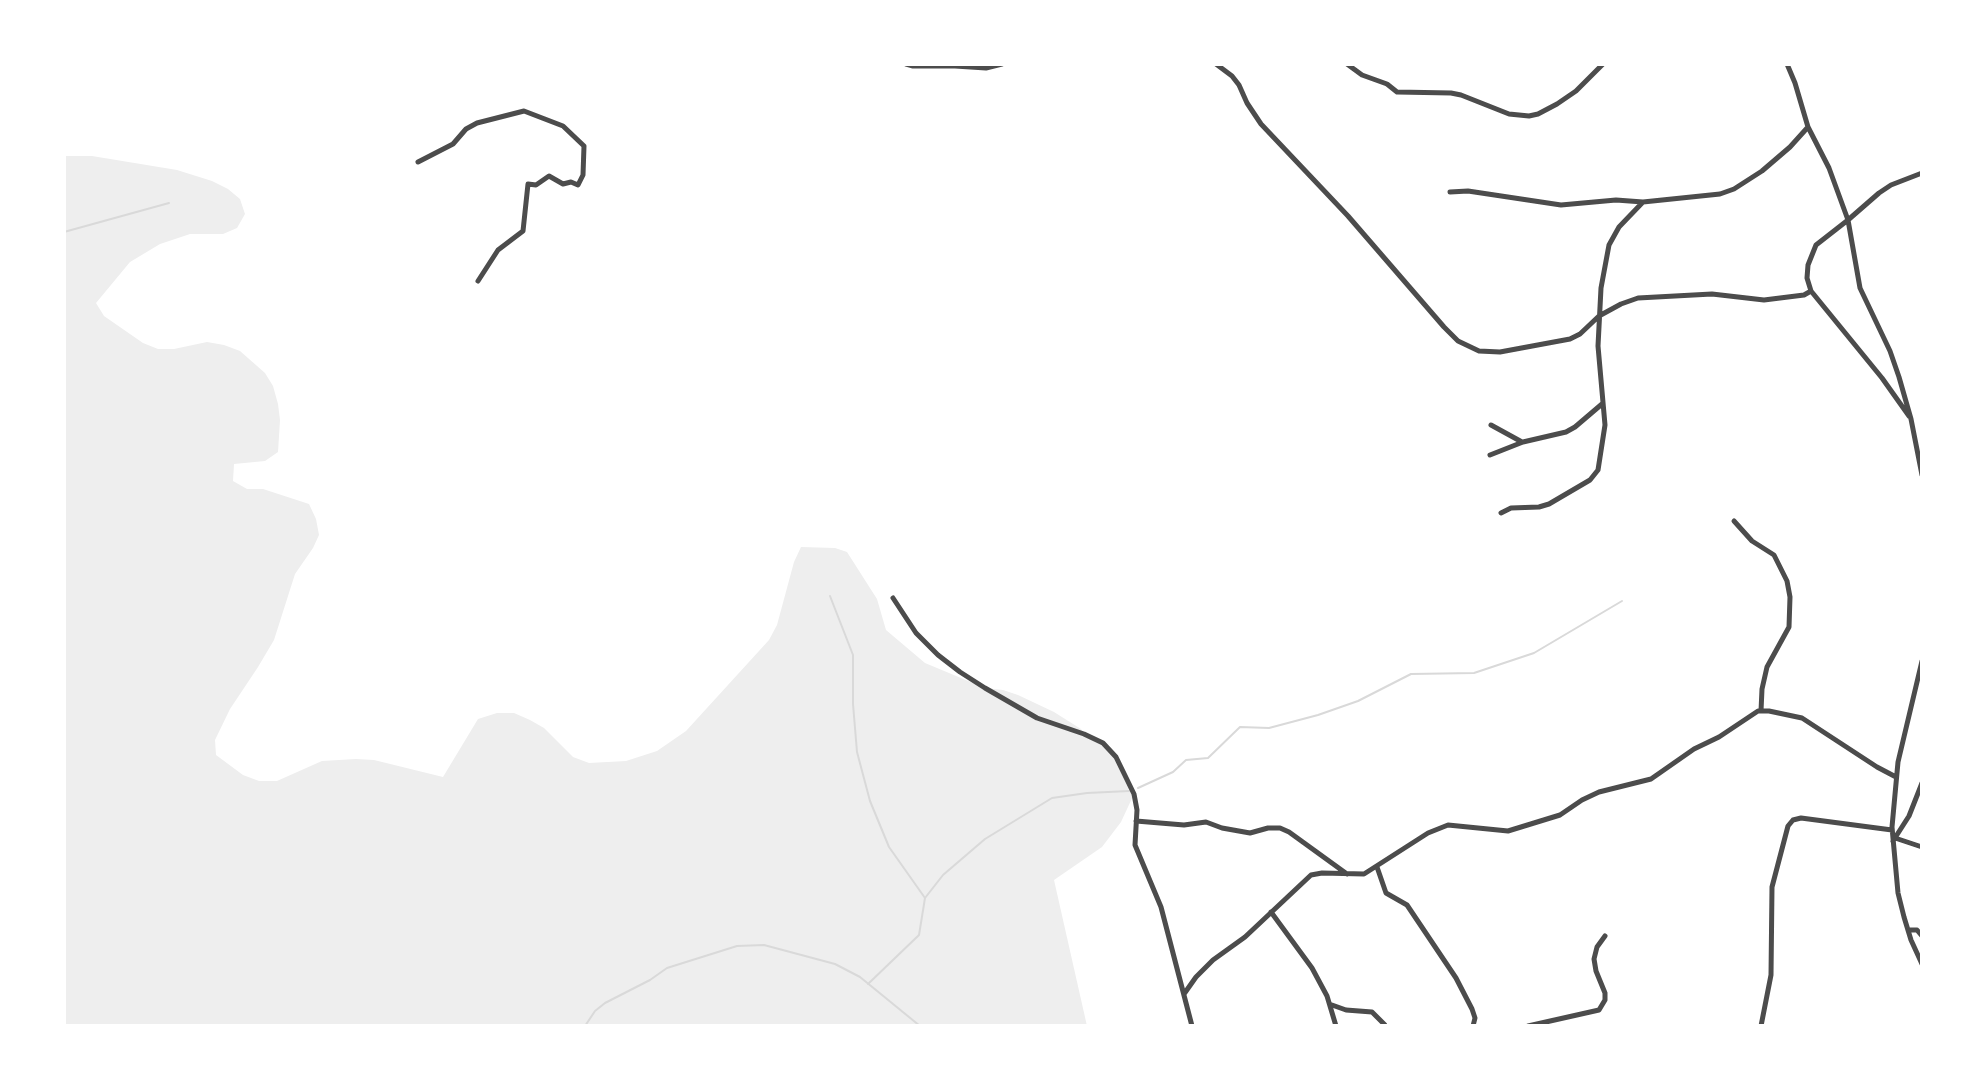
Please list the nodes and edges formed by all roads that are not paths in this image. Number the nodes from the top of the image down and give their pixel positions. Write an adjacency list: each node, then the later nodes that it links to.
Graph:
1 (906, 64): 2 (street)
2 (1002, 64)
3 (1216, 64): 15 (street)
4 (1347, 64): 5 (street)
5 (1603, 64)
6 (1787, 64): 7 (street)
7 (1808, 127): 11 (street); 12 (street)
8 (418, 162): 13 (street)
9 (1922, 173): 12 (street)
10 (1450, 192): 11 (street)
11 (1643, 202): 15 (street)
12 (1848, 220): 14 (street); 17 (street)
13 (478, 281)
14 (1811, 291): 15 (street); 17 (street)
15 (1599, 316): 16 (street)
16 (1603, 403): 19 (street); 22 (street)
17 (1911, 419): 21 (street)
18 (1491, 425): 19 (street)
19 (1523, 442): 20 (street)
20 (1490, 455)
21 (1922, 475)
22 (1501, 513)
23 (1734, 521): 26 (street)
24 (893, 598): 29 (street)
25 (1922, 661): 27 (street)
26 (1761, 711): 27 (street); 33 (street)
27 (1896, 777): 30 (street)
28 (1922, 783): 31 (street)
29 (1136, 821): 34 (street); 40 (street)
30 (1892, 830): 31 (street); 47 (street)
31 (1894, 840): 32 (street); 36 (street)
32 (1922, 847)
33 (1377, 867): 34 (street); 45 (street)
34 (1348, 874): 35 (street)
35 (1271, 912): 40 (street); 41 (street)
36 (1908, 930): 38 (street); 39 (street)
37 (1605, 936): 46 (street)
38 (1922, 936)
39 (1922, 964)
40 (1184, 994): 43 (street)
41 (1331, 1005): 42 (street); 44 (street)
42 (1385, 1025)
43 (1192, 1026)
44 (1336, 1026)
45 (1473, 1026)
46 (1528, 1026)
47 (1761, 1026)

